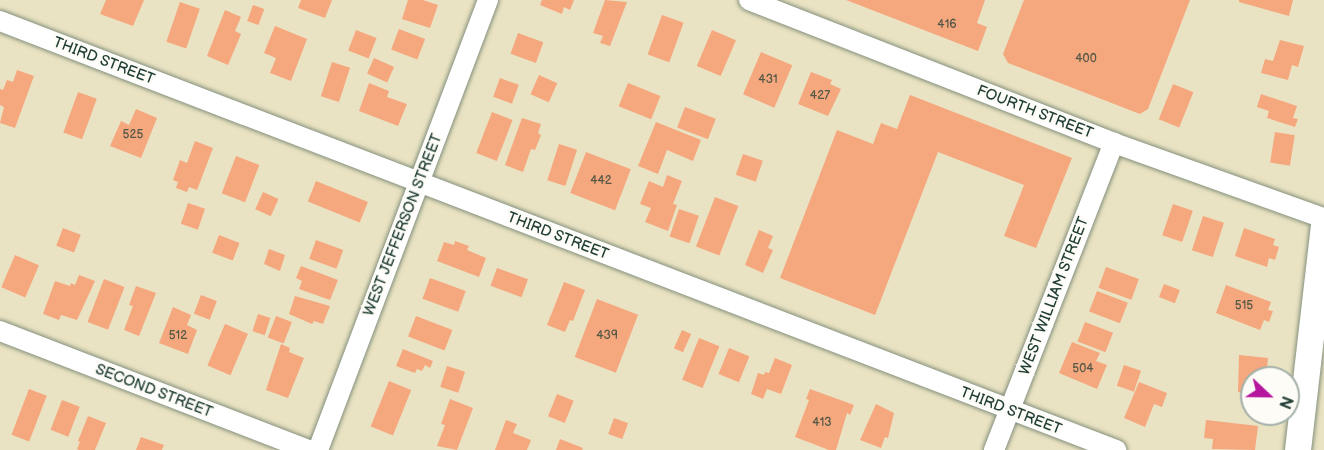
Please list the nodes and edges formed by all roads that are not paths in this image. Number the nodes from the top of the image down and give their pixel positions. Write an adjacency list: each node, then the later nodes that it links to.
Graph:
1 (488, 0): 5 (street, WEST JEFFERSON STREET)
2 (749, 0): 4 (street, FOURTH STREET)
3 (0, 21): 5 (street, THIRD STREET)
4 (1114, 143): 6 (street, FOURTH STREET); 9 (street, WEST WILLIAM STREET)
5 (419, 182): 9 (street, THIRD STREET); 11 (street, WEST JEFFERSON STREET)
6 (1324, 218)
7 (1324, 225): 14 (main road)
8 (0, 331): 10 (street, SECOND STREET)
9 (1010, 410): 12 (street, WEST WILLIAM STREET); 13 (street, THIRD STREET)
10 (308, 450)
11 (318, 450)
12 (994, 450)
13 (1116, 450)
14 (1298, 450)

